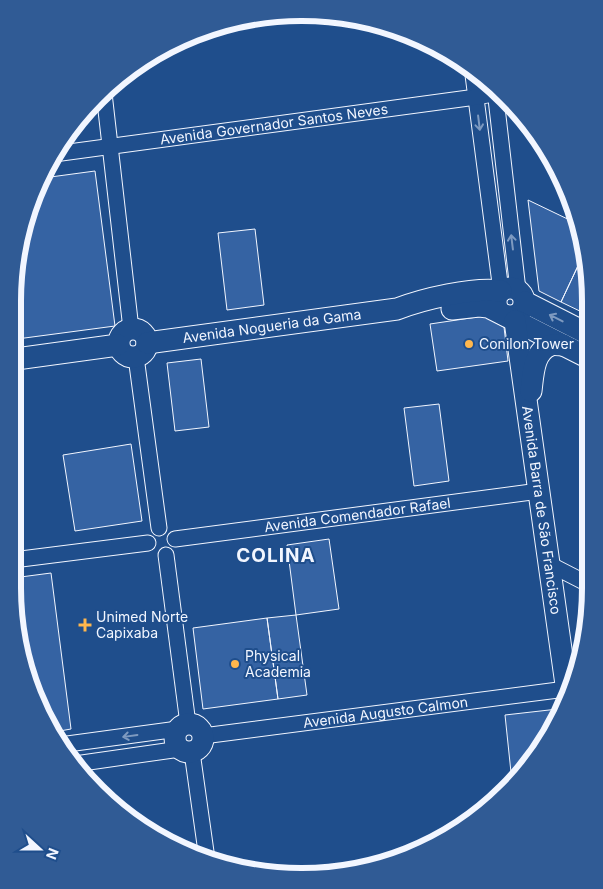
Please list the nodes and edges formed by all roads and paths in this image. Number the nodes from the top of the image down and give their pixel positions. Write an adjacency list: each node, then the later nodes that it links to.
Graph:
1 (474, 80): 3 (street)
2 (489, 94): 3 (street, Avenida Governador Santos Neves)
3 (476, 97): 6 (street, Avenida Governador Santos Neves); 8 (street, one-way to 8)
4 (497, 100): 8 (street, one-way to 4)
5 (105, 101): 6 (street)
6 (110, 146): 7 (street, Avenida Governador Santos Neves); 12 (street)
7 (64, 153)
8 (515, 294): 9 (main road, Avenida Nogueria da Gama); 10 (main road); 11 (main road, one-way to 8)
9 (397, 309): 10 (main road, Avenida Nogueria da Gama); 12 (main road, Avenida Nogueria da Gama)
10 (509, 318): 13 (main road, Avenida Nogueria da Gama); 16 (main road, Avenida Barra de São Francisco)
11 (582, 331)
12 (138, 343): 15 (main road); 18 (street)
13 (563, 345): 14 (main road, Avenida Nogueria da Gama); 16 (main road)
14 (582, 354)
15 (21, 358)
16 (527, 411): 17 (main road, Avenida Barra de São Francisco)
17 (538, 491): 19 (street, Avenida Comendador Rafael); 23 (main road, Avenida Barra de São Francisco)
18 (159, 528): 19 (street); 20 (street)
19 (175, 538): 21 (street)
20 (148, 543): 21 (street); 22 (street)
21 (166, 555): 27 (street)
22 (21, 559)
23 (549, 564): 24 (street); 25 (main road, Avenida Barra de São Francisco)
24 (582, 581)
25 (565, 682)
26 (560, 695): 27 (street, Avenida Augusto Calmon)
27 (188, 738): 28 (street, one-way to 28); 29 (street, Avenida Augusto Calmon); 30 (street)
28 (69, 745)
29 (83, 762)
30 (206, 851)

